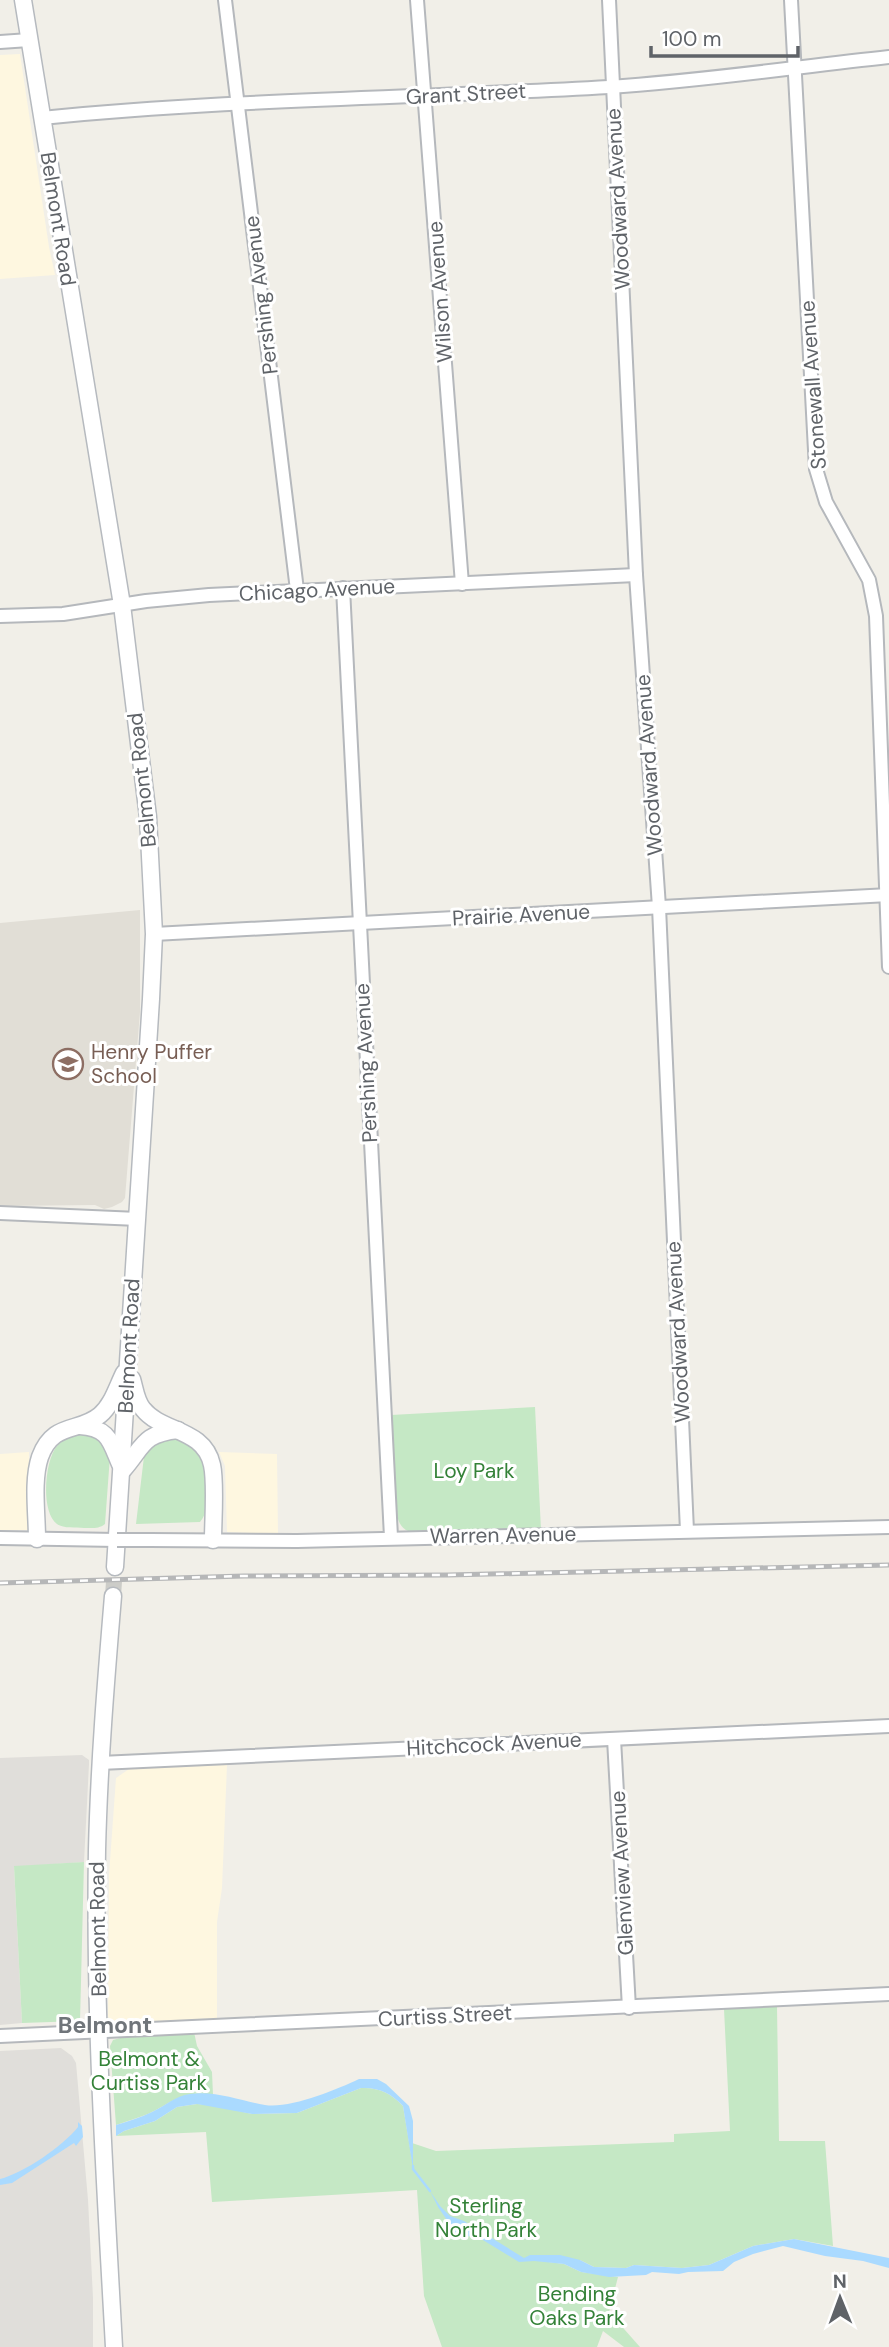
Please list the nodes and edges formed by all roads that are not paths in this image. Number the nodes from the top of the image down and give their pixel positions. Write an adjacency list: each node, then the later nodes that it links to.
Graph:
1 (23, 0): 6 (main road, Belmont Road)
2 (225, 0): 12 (street, Pershing Avenue)
3 (417, 0): 11 (street, Wilson Avenue)
4 (610, 0): 10 (street, Woodward Avenue)
5 (791, 0): 9 (street, Stonewall Avenue)
6 (29, 40): 7 (street); 13 (main road, Belmont Road)
7 (0, 42)
8 (889, 57): 9 (street, Grant Street)
9 (795, 68): 10 (street, Grant Street); 20 (street, Stonewall Avenue)
10 (613, 86): 11 (street, Grant Street); 14 (street, Woodward Avenue)
11 (425, 97): 12 (street, Grant Street); 15 (street, Wilson Avenue)
12 (237, 104): 13 (street, Grant Street); 17 (street, Pershing Avenue)
13 (42, 118): 18 (main road, Belmont Road)
14 (636, 575): 15 (street, Chicago Avenue); 21 (street, Woodward Avenue)
15 (462, 584): 16 (street, Chicago Avenue)
16 (343, 588): 17 (street, Chicago Avenue); 22 (street, Pershing Avenue)
17 (297, 590): 18 (street, Chicago Avenue)
18 (121, 605): 19 (street, Chicago Avenue); 23 (main road, Belmont Road)
19 (0, 616)
20 (888, 895): 21 (street, Prairie Avenue); 24 (street, Stonewall Avenue)
21 (659, 907): 22 (street, Prairie Avenue); 32 (street, Woodward Avenue)
22 (359, 924): 23 (street, Prairie Avenue); 33 (street, Pershing Avenue)
23 (154, 934): 26 (main road, Belmont Road)
24 (889, 967)
25 (0, 1213): 26 (street)
26 (138, 1219): 27 (main road, Belmont Road)
27 (128, 1366): 28 (main road); 29 (main road); 30 (main road, Belmont Road)
28 (74, 1426): 30 (main road); 35 (main road)
29 (178, 1430): 30 (main road); 36 (main road)
30 (122, 1470): 37 (main road, Belmont Road)
31 (889, 1527): 32 (street, Warren Avenue)
32 (687, 1531): 33 (street, Warren Avenue)
33 (391, 1537): 36 (street, Warren Avenue)
34 (0, 1538): 35 (street, Warren Avenue)
35 (37, 1539): 36 (street, Warren Avenue, bridge)
36 (214, 1540)
37 (115, 1567)
38 (113, 1596): 41 (main road, Belmont Road)
39 (889, 1726): 40 (street, Hitchcock Avenue)
40 (614, 1739): 41 (street, Hitchcock Avenue); 43 (street, Glenview Avenue)
41 (100, 1763): 44 (main road, Belmont Road)
42 (889, 1994): 43 (street, Curtiss Street)
43 (629, 2008): 44 (street, Curtiss Street)
44 (100, 2032): 45 (street, Curtiss Street); 46 (main road, Belmont Road)
45 (0, 2036)
46 (114, 2347)

